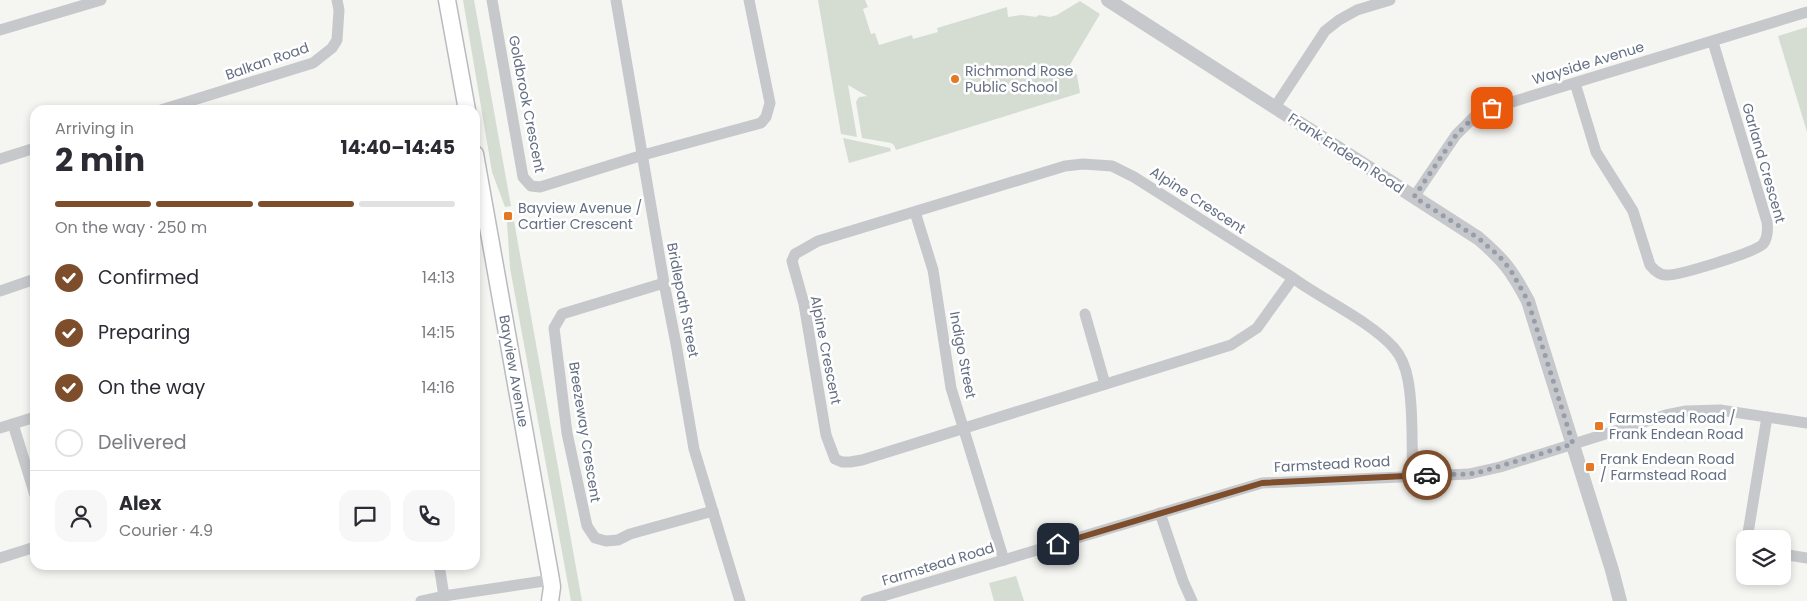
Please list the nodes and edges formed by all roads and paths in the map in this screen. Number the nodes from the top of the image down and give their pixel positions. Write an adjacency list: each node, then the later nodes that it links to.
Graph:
1 (101, 0): 10 (street)
2 (337, 0): 13 (street, Balkan Road)
3 (447, 0): 14 (main road)
4 (492, 0): 17 (street, Goldbrook Crescent)
5 (616, 0): 17 (street, Bridlepath Street)
6 (749, 0): 17 (street)
7 (1108, 0): 15 (street, Frank Endean Road)
8 (1390, 0): 15 (street)
9 (1807, 12): 11 (street, Wayside Avenue)
10 (0, 30)
11 (1713, 42): 12 (street, Wayside Avenue); 12 (street, Garland Crescent)
12 (1575, 83): 20 (street, Wayside Avenue)
13 (177, 105)
14 (466, 105)
15 (1275, 107): 20 (street, Frank Endean Road)
16 (30, 150): 18 (street)
17 (643, 156): 24 (street, Bridlepath Street)
18 (0, 159)
19 (480, 197): 46 (main road, Bayview Avenue)
20 (1414, 197): 34 (street, Frank Endean Road)
21 (915, 212): 22 (street, Alpine Crescent); 33 (street, Indigo Street); 33 (street, Alpine Crescent)
22 (1293, 278): 27 (street, Alpine Crescent); 35 (street, Alpine Crescent)
23 (30, 281): 25 (street)
24 (664, 283): 37 (street, Bridlepath Street); 37 (street, Breezeway Crescent)
25 (0, 291)
26 (1085, 314): 27 (street)
27 (1105, 384): 33 (street, Alpine Crescent)
28 (1767, 417): 30 (street, Farmstead Road); 34 (street, Farmstead Road); 39 (street)
29 (30, 419): 31 (street)
30 (1807, 423)
31 (13, 424): 32 (street); 36 (street)
32 (0, 428)
33 (964, 429): 44 (street, Indigo Street)
34 (1573, 444): 35 (street, Farmstead Road); 52 (street, Frank Endean Road)
35 (1413, 476): 38 (street, Farmstead Road)
36 (30, 479)
37 (713, 511): 49 (street, Bridlepath Street)
38 (1160, 514): 44 (street, Farmstead Road); 51 (street)
39 (1748, 530)
40 (30, 549): 42 (street)
41 (1791, 555): 43 (street)
42 (0, 558)
43 (1807, 558)
44 (1004, 560): 50 (street, Farmstead Road)
45 (439, 570): 47 (street)
46 (553, 592): 47 (street)
47 (444, 596): 48 (street)
48 (420, 601)
49 (740, 601)
50 (866, 601)
51 (1192, 601)
52 (1620, 601)

